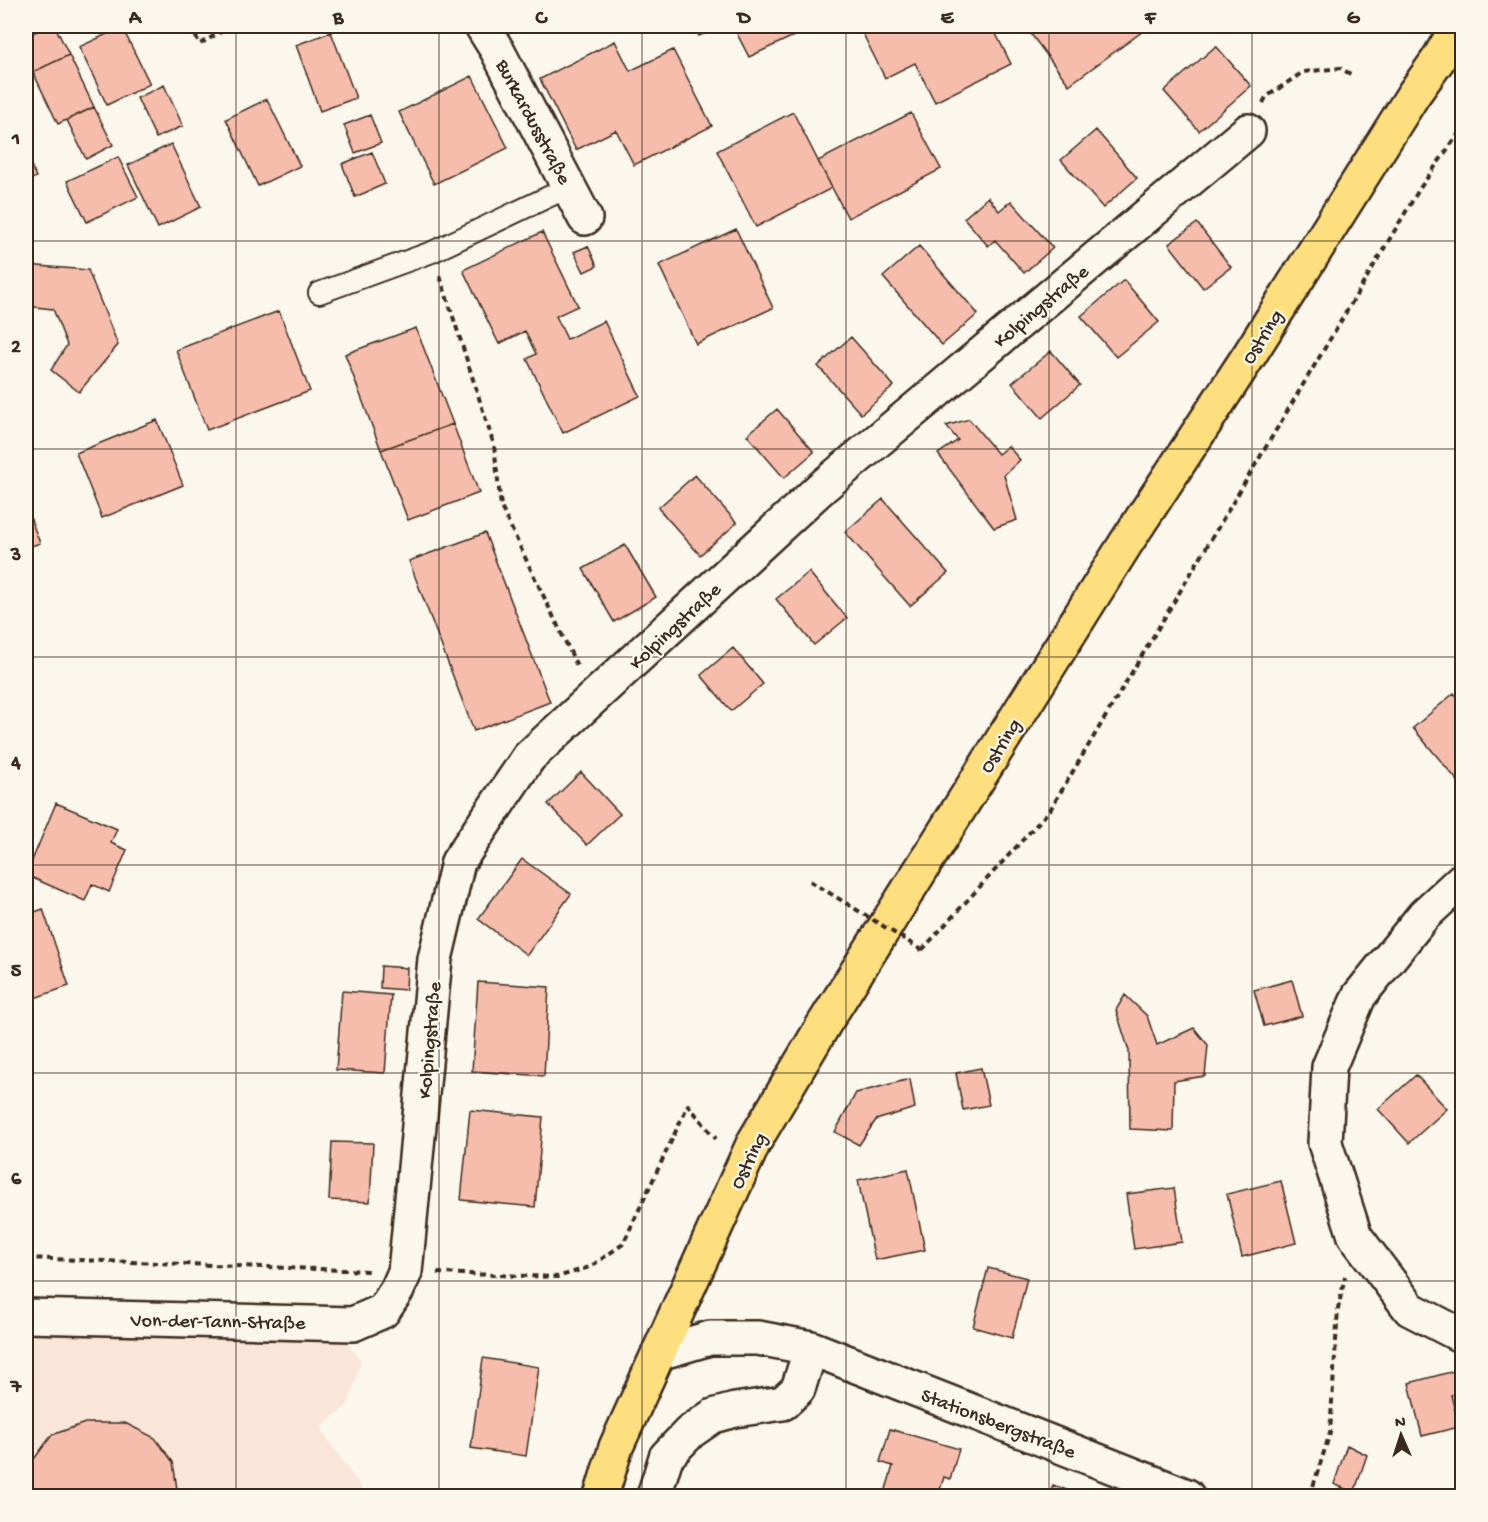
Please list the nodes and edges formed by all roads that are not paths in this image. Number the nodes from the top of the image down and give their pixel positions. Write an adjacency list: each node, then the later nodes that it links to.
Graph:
1 (482, 26): 4 (street, Burkardusstraße)
2 (1458, 26): 12 (main road, Ostring)
3 (1248, 131): 8 (street, Kolpingstraße)
4 (569, 188): 5 (street, Burkardusstraße); 6 (lane)
5 (585, 218)
6 (319, 293)
7 (1462, 880): 10 (street)
8 (398, 1290): 9 (street, Von-der-Tann-Straße)
9 (26, 1316)
10 (1462, 1336)
11 (811, 1348): 12 (street, Stationsbergstraße); 13 (street, Stationsbergstraße); 15 (street)
12 (659, 1353): 14 (main road, Ostring)
13 (1172, 1494)
14 (600, 1497)
15 (654, 1497)

